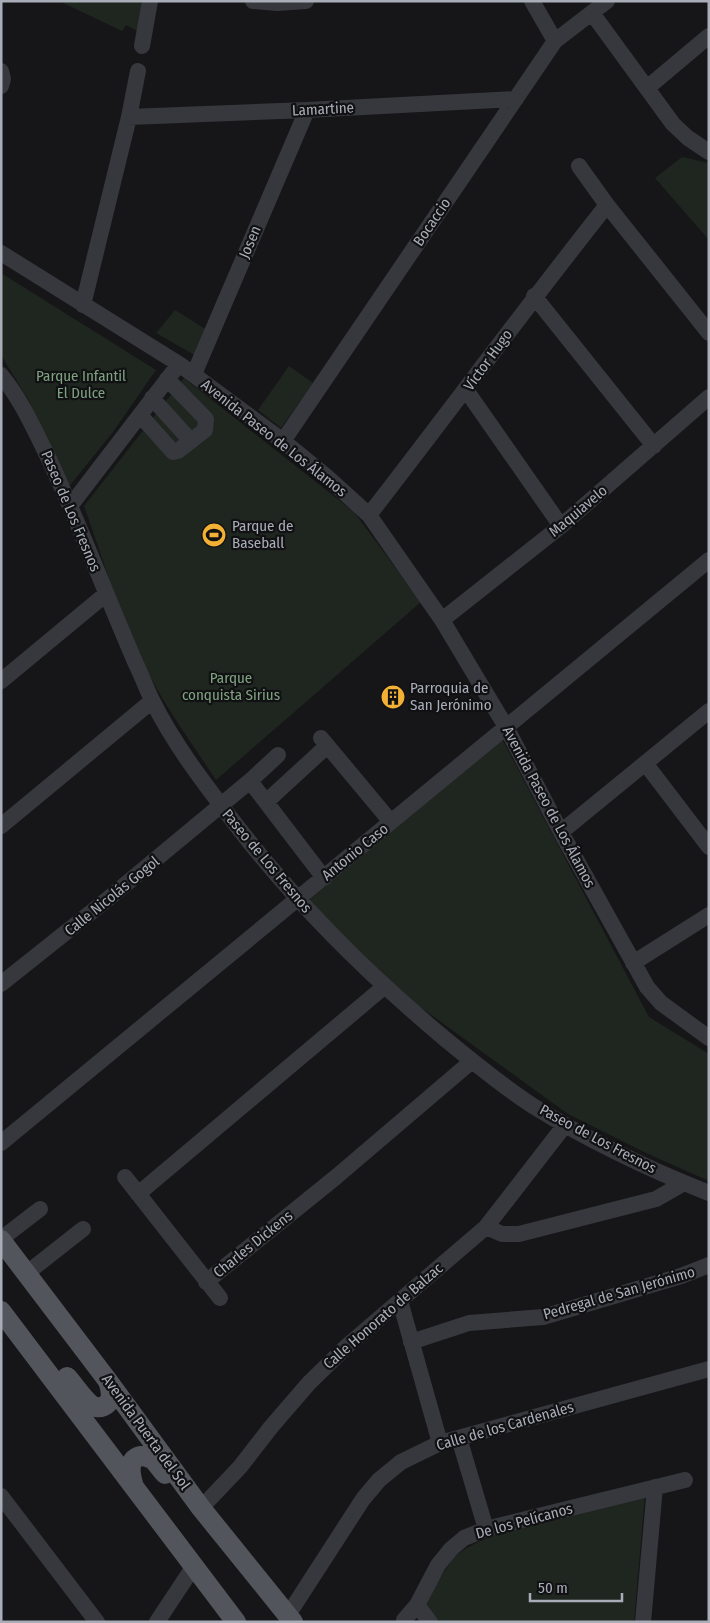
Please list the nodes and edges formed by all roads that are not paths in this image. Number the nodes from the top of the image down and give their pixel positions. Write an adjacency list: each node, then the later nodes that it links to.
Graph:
1 (150, 1): 9 (street)
2 (253, 1): 3 (street)
3 (306, 1)
4 (532, 1): 8 (street)
5 (607, 1): 6 (street, Bocaccio)
6 (592, 13): 8 (street, Bocaccio); 13 (street)
7 (709, 36): 13 (street)
8 (555, 41): 14 (street, Bocaccio)
9 (142, 46)
10 (138, 70): 16 (street)
11 (1, 71): 12 (street)
12 (1, 86)
13 (648, 88): 17 (street)
14 (516, 99): 15 (street, Lamartine); 33 (street, Bocaccio)
15 (307, 110): 16 (street, Lamartine); 26 (street, Josen)
16 (129, 117): 22 (street)
17 (708, 149)
18 (579, 166): 19 (street)
19 (607, 206): 21 (street, Víctor Hugo); 23 (street)
20 (1, 253): 22 (street, Avenida Paseo de Los Álamos)
21 (534, 296): 28 (street, Víctor Hugo); 34 (street)
22 (83, 305): 24 (street, Avenida Paseo de Los Álamos)
23 (709, 333)
24 (179, 364): 26 (street, Avenida Paseo de Los Álamos); 27 (street)
25 (1, 374): 35 (street, Paseo de Los Fresnos)
26 (194, 374): 33 (street, Avenida Paseo de Los Álamos)
27 (167, 378): 29 (street); 32 (street)
28 (466, 390): 36 (street, Víctor Hugo); 37 (street)
29 (152, 398): 31 (street); 32 (street)
30 (709, 398): 34 (street, Maquiavelo)
31 (140, 415): 32 (street); 35 (street)
32 (191, 441)
33 (283, 441): 36 (street, Avenida Paseo de Los Álamos)
34 (654, 446): 37 (street, Maquiavelo)
35 (71, 505): 39 (street, Paseo de Los Fresnos)
36 (369, 515): 40 (street, Avenida Paseo de Los Álamos)
37 (561, 526): 40 (street, Maquiavelo)
38 (709, 560): 44 (street, Antonio Caso)
39 (106, 594): 41 (street); 42 (street, Paseo de Los Fresnos)
40 (442, 620): 44 (street, Avenida Paseo de Los Álamos)
41 (1, 681)
42 (152, 701): 49 (street, Paseo de Los Fresnos); 51 (street)
43 (709, 711): 46 (street)
44 (506, 727): 50 (street, Antonio Caso); 52 (street, Avenida Paseo de Los Álamos)
45 (278, 755): 47 (street, Calle Nicolás Gogol)
46 (645, 763): 52 (street); 53 (street)
47 (250, 781): 48 (street); 49 (street, Calle Nicolás Gogol)
48 (266, 802): 50 (street); 54 (street)
49 (221, 805): 55 (street, Paseo de Los Fresnos); 58 (street, Calle Nicolás Gogol)
50 (391, 822): 54 (street, Antonio Caso)
51 (1, 826)
52 (561, 832): 57 (street, Avenida Paseo de Los Álamos)
53 (709, 847)
54 (324, 878): 55 (street, Antonio Caso)
55 (297, 900): 59 (street, Paseo de Los Fresnos); 63 (street, Antonio Caso)
56 (709, 915): 57 (street)
57 (634, 963): 60 (street, Avenida Paseo de Los Álamos)
58 (1, 984)
59 (385, 986): 61 (street, Paseo de Los Fresnos); 67 (street)
60 (709, 1038)
61 (472, 1061): 62 (street, Paseo de Los Fresnos); 74 (street, Charles Dickens)
62 (564, 1125): 65 (street, Paseo de Los Fresnos); 69 (street, Calle Honorato de Balzac)
63 (1, 1143)
64 (126, 1177): 67 (street, Charles Dickens)
65 (684, 1183): 66 (street, Paseo de Los Fresnos); 69 (street)
66 (709, 1193)
67 (138, 1194): 74 (street, Charles Dickens)
68 (40, 1209): 71 (street)
69 (486, 1227): 76 (street, Calle Honorato de Balzac)
70 (83, 1229): 73 (street)
71 (1, 1239): 73 (main road, Avenida Puerta del Sol)
72 (709, 1265): 78 (street, Pedregal de San Jerónimo)
73 (28, 1272): 81 (main road, Avenida Puerta del Sol)
74 (206, 1282): 75 (street)
75 (220, 1298)
76 (400, 1301): 78 (street); 88 (street, Calle Honorato de Balzac)
77 (1, 1311): 79 (main road)
78 (411, 1342): 83 (street)
79 (30, 1348): 81 (main road); 85 (main road)
80 (709, 1369): 82 (street, Calle de los Cardenales)
81 (108, 1381): 88 (main road, Avenida Puerta del Sol)
82 (459, 1438): 83 (street, Calle de los Cardenales); 89 (street)
83 (440, 1443): 92 (street, Calle de los Cardenales)
84 (685, 1480): 86 (street, De los Pelícanos)
85 (134, 1487): 88 (main road); 90 (main road)
86 (655, 1487): 89 (street, De los Pelícanos); 98 (street)
87 (1, 1496): 94 (street)
88 (201, 1508): 92 (main road, Avenida Puerta del Sol)
89 (486, 1528): 91 (street, De los Pelícanos)
90 (194, 1566): 95 (street); 96 (main road)
91 (417, 1605): 93 (street, De los Pelícanos); 97 (street)
92 (290, 1618)
93 (404, 1620)
94 (96, 1622)
95 (157, 1622)
96 (236, 1622)
97 (430, 1622)
98 (643, 1622)

